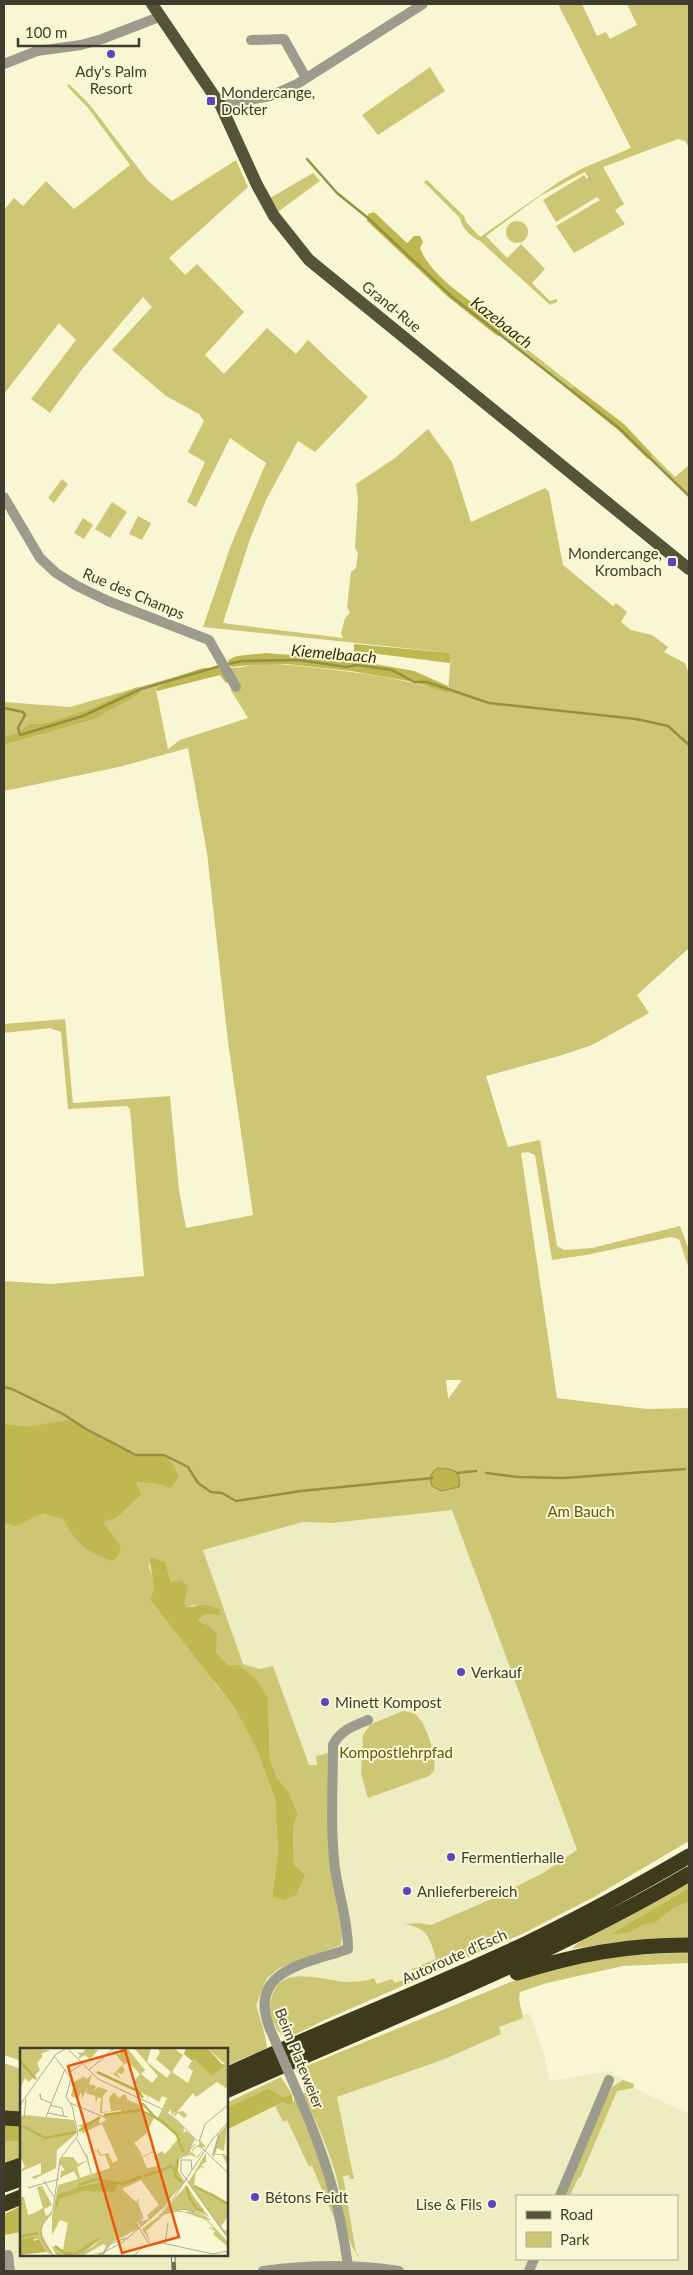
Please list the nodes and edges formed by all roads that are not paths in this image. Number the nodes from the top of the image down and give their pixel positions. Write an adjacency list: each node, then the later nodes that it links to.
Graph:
1 (152, 4): 3 (main road, Grand-Rue)
2 (422, 4): 6 (street)
3 (159, 17): 5 (street); 7 (main road, Grand-Rue)
4 (251, 40): 6 (street)
5 (4, 64)
6 (306, 78): 7 (street)
7 (221, 106): 9 (main road, Grand-Rue)
8 (4, 497): 10 (street, Rue des Champs)
9 (689, 569)
10 (236, 687)
11 (368, 1720): 29 (street, Beim Plateweier, bridge)
12 (689, 1855): 16 (highway, Autoroute d'Esch)
13 (689, 1874): 15 (highway)
14 (689, 1945): 15 (highway)
15 (376, 2027): 18 (highway)
16 (228, 2074)
17 (609, 2080): 25 (street)
18 (228, 2090)
19 (4, 2118): 20 (highway)
20 (20, 2119)
21 (20, 2165): 22 (highway)
22 (4, 2171)
23 (20, 2179): 24 (highway)
24 (4, 2185)
25 (560, 2195)
26 (20, 2197): 27 (highway)
27 (4, 2204)
28 (8, 2254): 30 (street)
29 (348, 2266): 31 (street); 32 (street)
30 (10, 2271)
31 (263, 2271)
32 (399, 2271)

